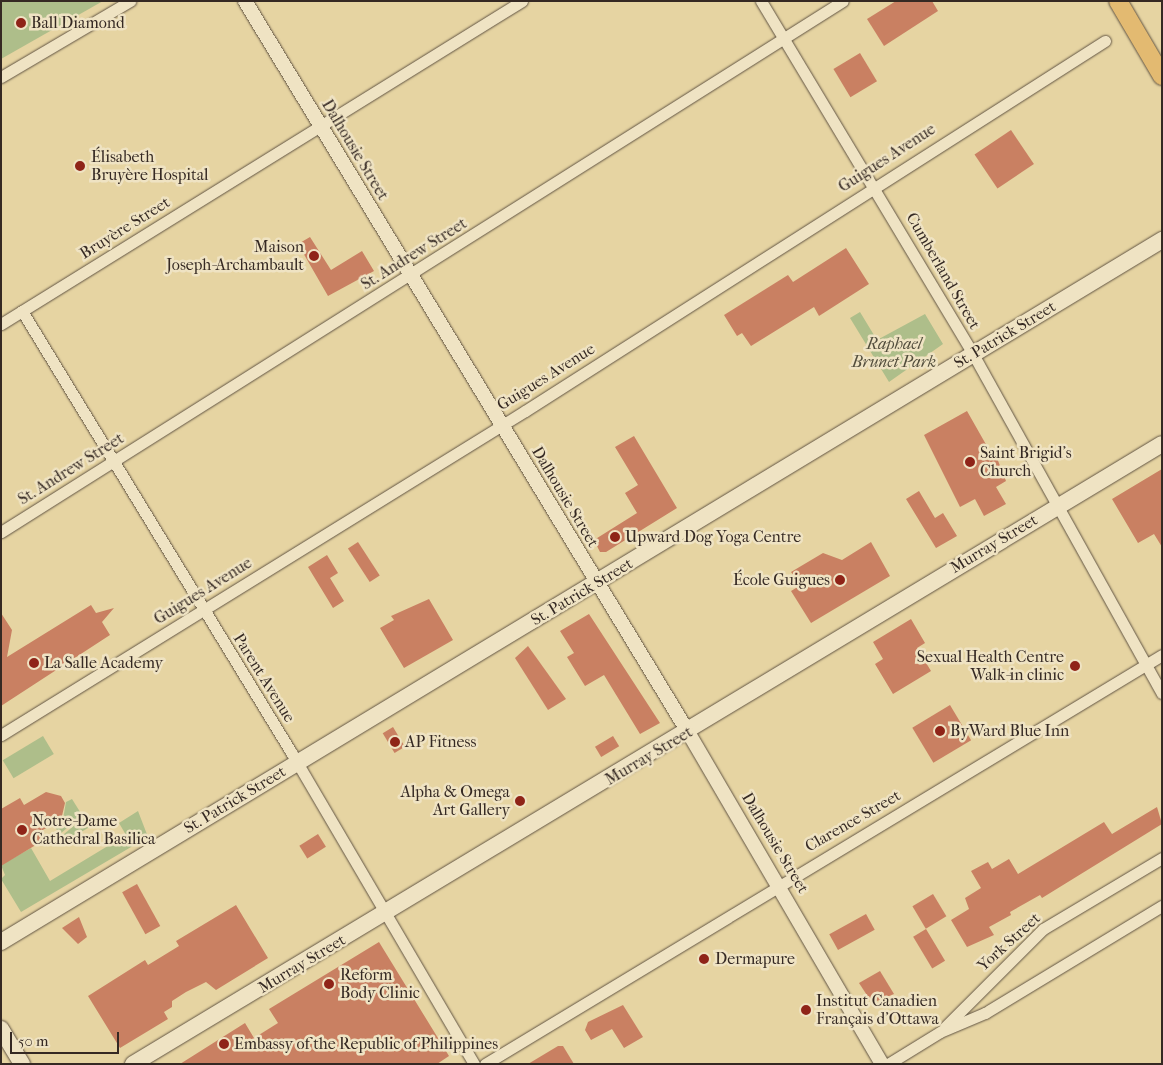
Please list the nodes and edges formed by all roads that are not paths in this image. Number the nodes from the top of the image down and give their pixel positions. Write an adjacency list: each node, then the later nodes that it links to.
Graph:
1 (130, 1): 10 (street)
2 (245, 1): 11 (street, Dalhousie Street)
3 (522, 1): 11 (street, Bruyère Street)
4 (761, 1): 7 (street, Cumberland Street)
5 (843, 1): 7 (street, St. Andrew Street)
6 (1118, 1): 9 (main road)
7 (785, 38): 12 (street, Cumberland Street); 14 (street, St. Andrew Street)
8 (1105, 41): 12 (street, Guigues Avenue)
9 (1162, 76)
10 (1, 77)
11 (321, 127): 14 (street, Dalhousie Street); 15 (street, Bruyère Street)
12 (875, 186): 17 (street, Cumberland Street); 18 (street, Guigues Avenue)
13 (1162, 240): 17 (main road, St. Patrick Street)
14 (412, 275): 18 (street, Dalhousie Street); 20 (street, St. Andrew Street)
15 (22, 311): 16 (street, Bruyère Street); 20 (street, Parent Avenue)
16 (1, 324)
17 (973, 354): 21 (street, Cumberland Street); 23 (main road, St. Patrick Street)
18 (502, 424): 23 (street, Dalhousie Street); 24 (street, Guigues Avenue)
19 (1162, 444): 21 (main road, Murray Street)
20 (114, 461): 22 (street, St. Andrew Street); 24 (street, Parent Avenue)
21 (1058, 506): 26 (street, Cumberland Street); 28 (main road, Murray Street)
22 (1, 532)
23 (596, 583): 28 (street, Dalhousie Street); 30 (main road, St. Patrick Street)
24 (203, 610): 29 (street, Guigues Avenue); 30 (street, Parent Avenue)
25 (1162, 655): 26 (street, Clarence Street)
26 (1145, 665): 27 (street, Cumberland Street); 32 (street, Clarence Street)
27 (1162, 693)
28 (688, 732): 32 (street, Dalhousie Street); 34 (main road, Murray Street)
29 (1, 735)
30 (297, 763): 34 (street, Parent Avenue); 35 (main road, St. Patrick Street)
31 (1162, 858): 37 (street, York Street)
32 (779, 884): 41 (street, Clarence Street); 42 (street, Dalhousie Street)
33 (1162, 906): 37 (street, York Street)
34 (386, 914): 39 (main road, Murray Street); 40 (street, Parent Avenue)
35 (1, 942)
36 (1, 1029): 38 (main road)
37 (940, 1032): 43 (street, York Street)
38 (22, 1064)
39 (133, 1064)
40 (474, 1064)
41 (485, 1064)
42 (882, 1064)
43 (888, 1064)

